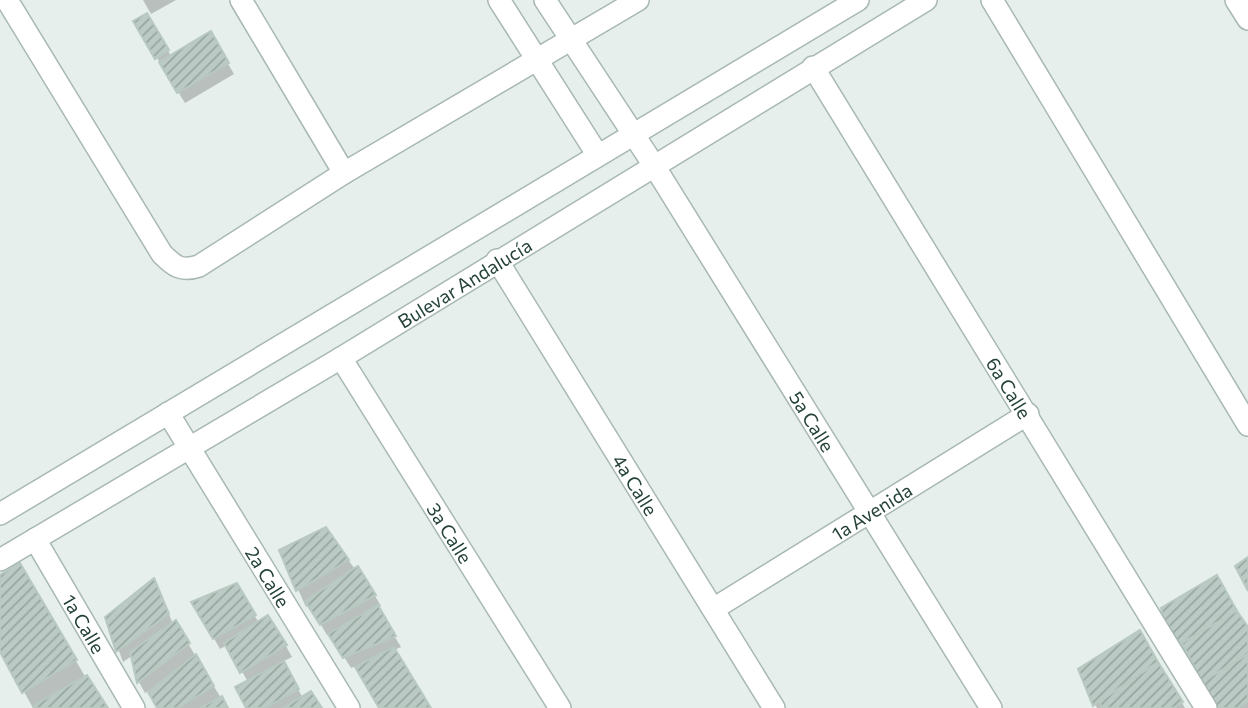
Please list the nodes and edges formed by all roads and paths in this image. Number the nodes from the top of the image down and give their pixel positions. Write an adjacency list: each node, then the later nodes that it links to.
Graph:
1 (7, 0): 17 (street)
2 (241, 0): 17 (street)
3 (499, 0): 12 (street)
4 (545, 0): 11 (street, 5a Calle)
5 (638, 0): 11 (street)
6 (858, 0): 14 (street, Bulevar Andalucía)
7 (926, 0): 13 (street, Bulevar Andalucía)
8 (992, 0): 22 (street)
9 (1236, 0): 10 (street)
10 (1248, 19)
11 (568, 40): 12 (street); 14 (street, 5a Calle)
12 (536, 60): 15 (street); 17 (street)
13 (813, 67): 16 (street, Bulevar Andalucía); 21 (street, 6a Calle)
14 (633, 134): 15 (street, Bulevar Andalucía); 16 (street, 5a Calle)
15 (597, 154): 20 (street, Bulevar Andalucía)
16 (653, 164): 18 (street, Bulevar Andalucía); 24 (street, 5a Calle)
17 (344, 173)
18 (497, 260): 19 (street, Bulevar Andalucía); 28 (street, 4a Calle)
19 (341, 358): 23 (street, Bulevar Andalucía); 31 (street, 3a Calle)
20 (168, 413): 23 (street, 2a Calle); 25 (street, Bulevar Andalucía)
21 (1028, 414): 24 (street, 1a Avenida); 34 (street, 6a Calle)
22 (1248, 425)
23 (188, 447): 26 (street, Bulevar Andalucía); 30 (street, 2a Calle)
24 (872, 511): 28 (street, 1a Avenida); 33 (street, 5a Calle)
25 (0, 514)
26 (35, 539): 27 (street, Bulevar Andalucía); 29 (street, 1a Calle)
27 (0, 560)
28 (715, 608): 32 (street, 4a Calle)
29 (134, 708)
30 (349, 708)
31 (560, 708)
32 (774, 708)
33 (991, 708)
34 (1206, 708)

